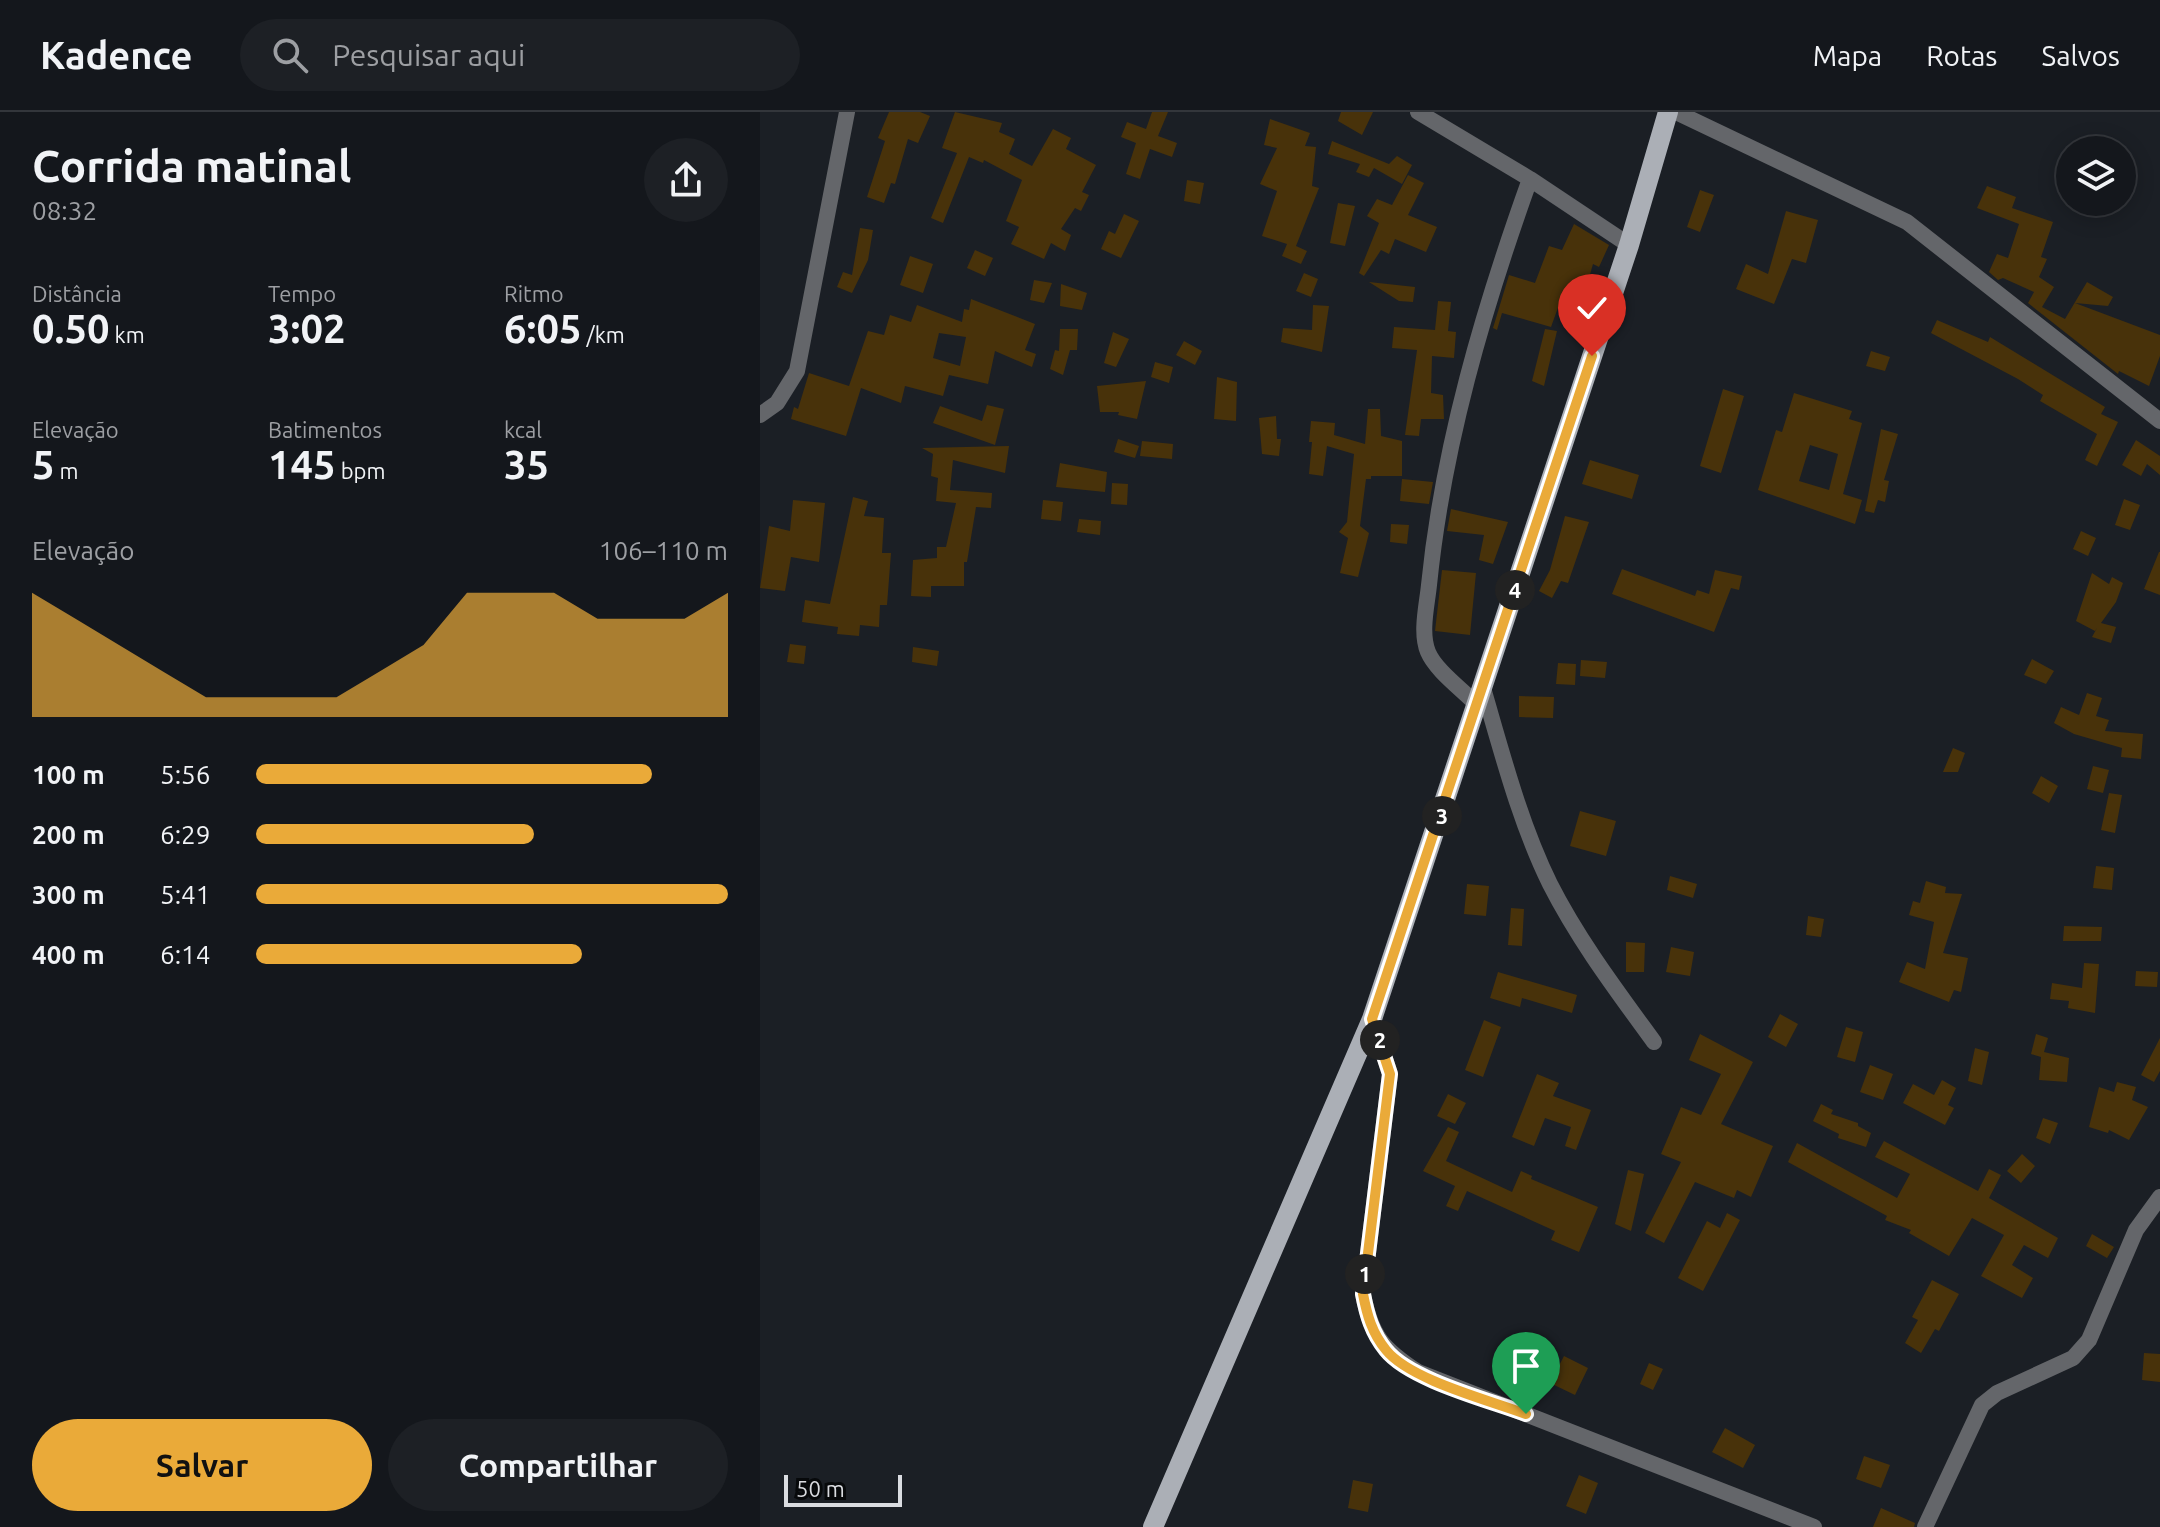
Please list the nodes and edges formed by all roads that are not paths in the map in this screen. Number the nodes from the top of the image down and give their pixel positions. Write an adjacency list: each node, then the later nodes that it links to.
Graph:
1 (847, 112): 7 (street)
2 (1418, 112): 5 (street)
3 (1668, 112): 6 (main road)
4 (1676, 112): 8 (street)
5 (1530, 179): 6 (street); 9 (street)
6 (1629, 245): 9 (main road)
7 (760, 415)
8 (2160, 421)
9 (1480, 697): 10 (main road); 11 (street)
10 (1372, 1019): 13 (main road); 14 (street)
11 (1654, 1042)
12 (2160, 1197): 15 (street)
13 (1153, 1527)
14 (1814, 1527)
15 (1925, 1527)

